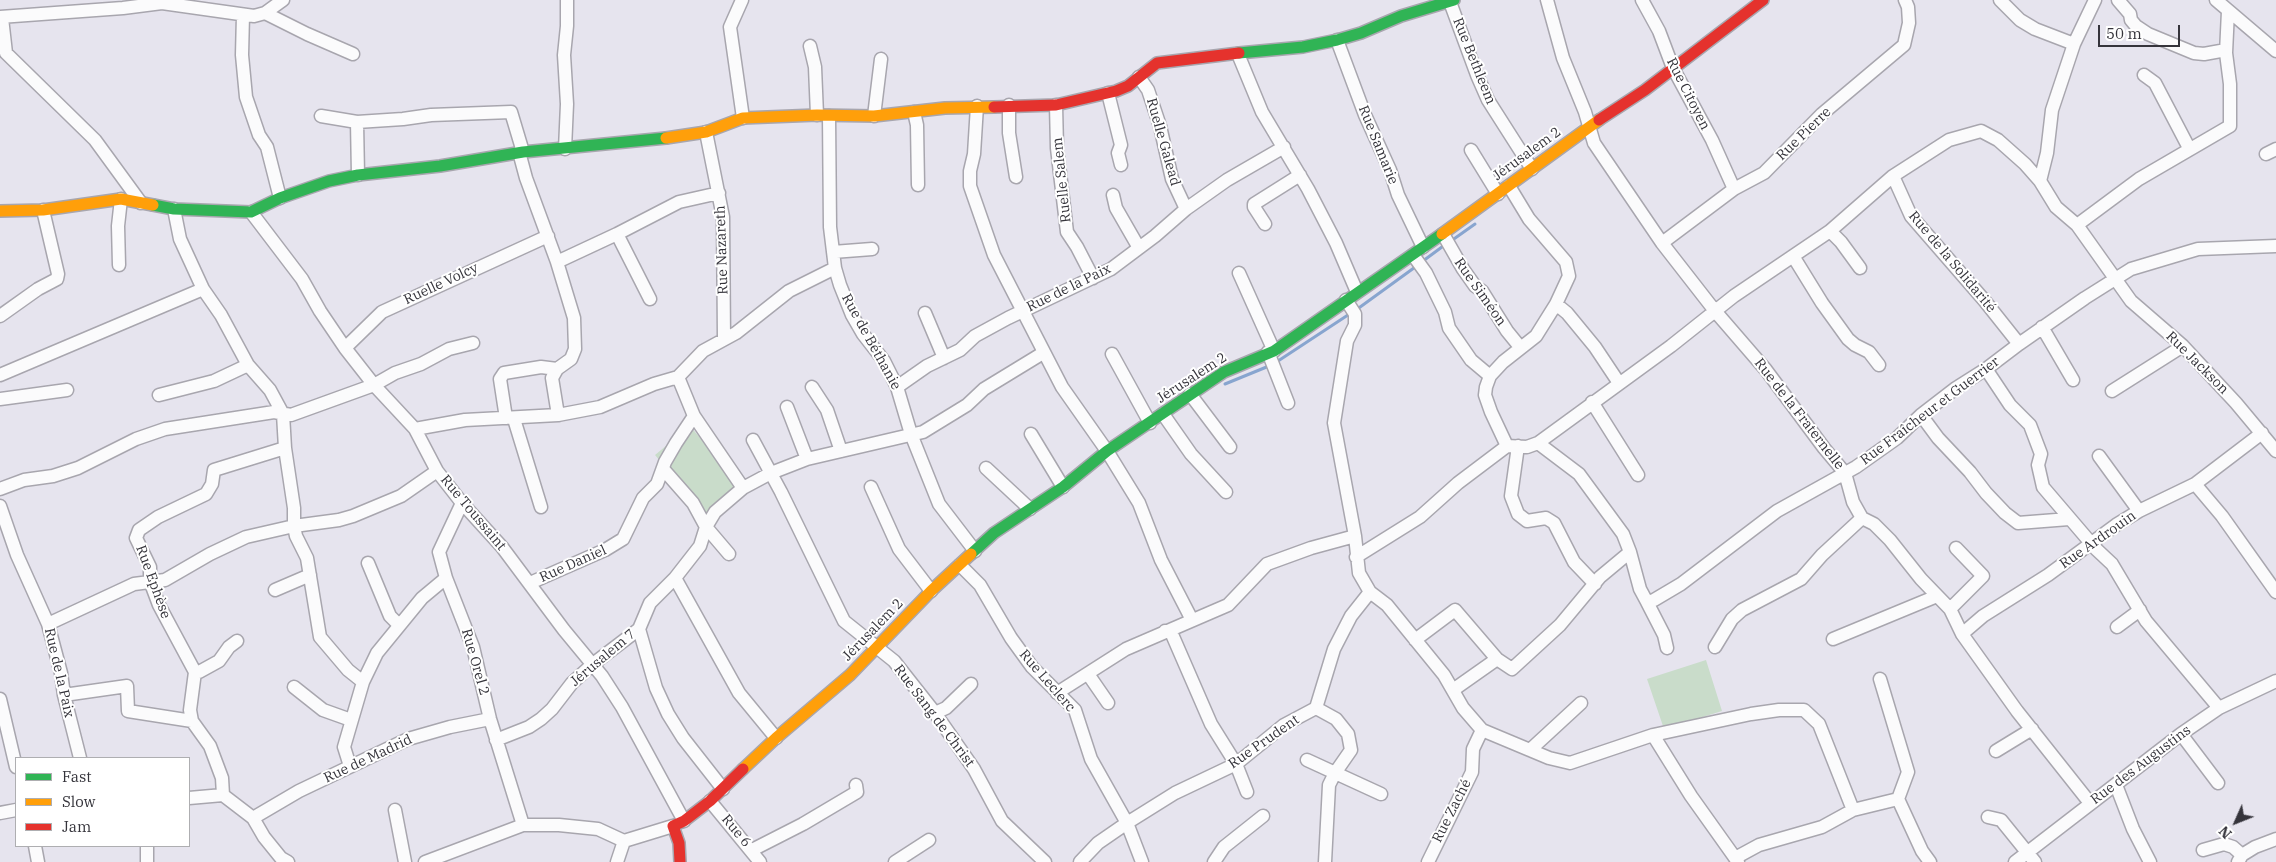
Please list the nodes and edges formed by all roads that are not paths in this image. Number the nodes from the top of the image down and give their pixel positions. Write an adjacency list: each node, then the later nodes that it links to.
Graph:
1 (283, 0): 14 (street)
2 (567, 0): 43 (street)
3 (742, 0): 37 (street)
4 (1547, 0): 39 (street, Rue de la Fraternelle)
5 (1642, 0): 26 (street, Rue Citoyen)
6 (1764, 0): 26 (street, Jérusalem 2)
7 (1905, 0): 55 (street, Rue Pierre)
8 (2000, 0): 18 (street)
9 (2095, 0): 18 (street)
10 (2118, 0): 21 (street)
11 (2216, 0): 13 (street)
12 (1452, 1): 17 (street); 47 (street, Rue Bethleem)
13 (2228, 11): 21 (street); 22 (street)
14 (265, 13): 15 (street); 23 (street)
15 (243, 15): 16 (street); 59 (street)
16 (1, 17): 20 (street)
17 (1337, 40): 24 (street); 77 (street, Rue Samarie)
18 (2074, 44): 52 (street)
19 (810, 46): 35 (street, Rue de Béthanie)
20 (3, 50): 61 (street)
21 (2226, 50): 42 (street)
22 (2276, 51)
23 (353, 54)
24 (1238, 54): 28 (street); 41 (street)
25 (881, 59): 36 (street)
26 (1673, 68): 39 (street, Jérusalem 2); 55 (street, Rue Citoyen)
27 (2144, 75): 42 (street)
28 (1139, 77): 29 (street); 63 (street, Ruelle Galead)
29 (1108, 93): 31 (street); 46 (street)
30 (1009, 105): 31 (street); 32 (street); 51 (street)
31 (1056, 105): 85 (street, Ruelle Salem)
32 (977, 106): 33 (street); 92 (street)
33 (914, 112): 36 (street); 53 (street)
34 (321, 116): 38 (street)
35 (823, 116): 36 (street); 37 (street); 78 (street, Rue de Béthanie)
36 (874, 116)
37 (743, 118): 40 (street)
38 (357, 122): 45 (street); 48 (street)
39 (1590, 127): 47 (street, Jérusalem 2); 73 (street, Rue de la Fraternelle)
40 (706, 132): 43 (street); 56 (street, Rue Nazareth)
41 (1284, 147): 49 (street); 63 (street, Rue de la Paix)
42 (2189, 148): 68 (street)
43 (565, 149): 45 (street)
44 (1471, 150): 57 (street)
45 (521, 152): 48 (street); 72 (street)
46 (1121, 165)
47 (1532, 170): 54 (street, Jérusalem 2)
48 (358, 175): 59 (street)
49 (1300, 175): 67 (street); 88 (street)
50 (1893, 176): 52 (street, Rue Jackson); 69 (street, Rue Jackson); 99 (street, Rue de la Solidarité)
51 (1016, 177)
52 (2040, 181): 68 (street, Rue Jackson)
53 (918, 185)
54 (1509, 186): 57 (street, Jérusalem 2); 90 (street)
55 (1734, 189): 73 (street, Rue Pierre)
56 (718, 193): 70 (street); 97 (street, Rue Nazareth)
57 (1498, 194): 71 (street, Jérusalem 2)
58 (1113, 195): 75 (street)
59 (280, 198): 66 (street)
60 (121, 199): 61 (street); 64 (street); 81 (street)
61 (141, 203): 62 (street)
62 (174, 208): 66 (street); 87 (street)
63 (1186, 208): 75 (street, Rue de la Paix)
64 (43, 210): 65 (street); 95 (street)
65 (0, 211)
66 (251, 212): 102 (street, Rue Toussaint)
67 (1265, 224)
68 (2077, 225): 86 (street, Rue Jackson)
69 (1830, 230): 79 (street, Rue Jackson); 83 (street)
70 (617, 234): 80 (street); 89 (street)
71 (1443, 234): 77 (street, Jérusalem 2); 101 (street, Rue Siméon)
72 (548, 236): 80 (street); 102 (street, Ruelle Volcy)
73 (1662, 243): 93 (street, Rue de la Fraternelle)
74 (2276, 246): 86 (street, Rue Fraîcheur et Guerrier)
75 (1139, 248): 85 (street, Rue de la Paix)
76 (872, 249): 78 (street)
77 (1418, 251): 88 (street, Jérusalem 2); 112 (street, Rue Samarie)
78 (833, 252): 82 (street, Rue de Béthanie)
79 (1793, 256): 93 (street, Rue Jackson); 108 (street)
80 (557, 262): 109 (street)
81 (119, 265)
82 (835, 268): 97 (street); 118 (street, Rue de Béthanie)
83 (1860, 268)
84 (1238, 274): 103 (street)
85 (1093, 278): 92 (street, Rue de la Paix)
86 (2116, 278): 96 (street, Rue Fraîcheur et Guerrier); 100 (street, Rue Jackson)
87 (203, 289): 107 (street); 111 (street)
88 (1357, 292): 91 (street, Jérusalem 2)
89 (650, 299)
90 (1556, 304): 101 (street); 115 (street)
91 (1351, 307): 103 (street, Jérusalem 2); 169 (street)
92 (1024, 310): 104 (street); 106 (street, Rue de la Paix)
93 (1715, 311): 115 (street, Rue Jackson); 152 (street, Rue de la Fraternelle)
94 (925, 314): 106 (street)
95 (0, 316)
96 (2042, 327): 99 (street, Rue Fraîcheur et Guerrier); 114 (street)
97 (724, 339): 113 (street)
98 (473, 343): 116 (street)
99 (2019, 344): 110 (street, Rue Fraîcheur et Guerrier)
100 (2183, 346): 120 (street); 135 (street, Rue Jackson)
101 (1520, 347): 112 (street)
102 (345, 348): 116 (street, Rue Toussaint)
103 (1271, 351): 121 (street, Jérusalem 2); 125 (street)
104 (1043, 354): 136 (street, Jérusalem 7); 144 (street)
105 (1112, 354): 133 (street)
106 (944, 358): 118 (street, Rue de la Paix)
107 (248, 365): 122 (street); 127 (street)
108 (1879, 365)
109 (556, 368): 129 (street); 132 (street)
110 (1986, 369): 130 (street, Rue Fraîcheur et Guerrier); 166 (street)
111 (0, 374)
112 (1490, 376): 140 (street)
113 (678, 377): 129 (street); 131 (street)
114 (2073, 380)
115 (1619, 383): 124 (street, Rue Jackson)
116 (374, 385): 127 (street); 134 (street, Rue Toussaint)
117 (812, 387): 143 (street)
118 (897, 387): 136 (street, Rue de Béthanie)
119 (67, 390): 123 (street)
120 (2112, 391)
121 (1190, 394): 128 (street, Jérusalem 2); 141 (street)
122 (159, 395)
123 (0, 399)
124 (1592, 402): 139 (street, Rue Jackson); 153 (street)
125 (1288, 403)
126 (787, 406): 147 (street)
127 (283, 414): 142 (street); 158 (street)
128 (1163, 414): 133 (street, Jérusalem 2); 159 (street)
129 (558, 415): 132 (street)
130 (1921, 415): 152 (street, Rue Fraîcheur et Guerrier); 166 (street)
131 (694, 416): 149 (street, Rue Daniel); 157 (street)
132 (510, 418): 134 (street); 162 (street)
133 (1150, 423): 144 (street, Jérusalem 2)
134 (415, 429): 150 (street, Rue Toussaint)
135 (2262, 433): 145 (street, Rue Jackson); 154 (street, Rue Ardrouin)
136 (911, 434): 143 (street, Jérusalem 7); 172 (street, Rue de Béthanie)
137 (1031, 434): 156 (street)
138 (754, 440): 151 (street, Rue Sang de Christ)
139 (1538, 443): 140 (street); 173 (street)
140 (1512, 446): 175 (street); 183 (street)
141 (1230, 447)
142 (285, 448): 167 (street); 181 (street, Rue Ephèse)
143 (841, 451): 147 (street, Jérusalem 7)
144 (1108, 451): 156 (street, Jérusalem 2); 192 (street)
145 (2276, 451)
146 (2099, 456): 164 (street)
147 (807, 459): 151 (street, Jérusalem 7)
148 (986, 468): 163 (street)
149 (664, 470): 168 (street); 182 (street, Rue Daniel)
150 (437, 471): 160 (street, Rue Toussaint); 167 (street)
151 (772, 473): 157 (street, Jérusalem 7); 202 (street, Rue Sang de Christ)
152 (1845, 473): 165 (street, Rue de la Fraternelle); 189 (street, Rue Fraîcheur et Guerrier)
153 (1638, 475)
154 (2195, 484): 164 (street, Rue Ardrouin); 187 (street)
155 (871, 487): 185 (street)
156 (1063, 487): 163 (street, Jérusalem 2)
157 (744, 488): 168 (street, Jérusalem 7)
158 (0, 489)
159 (1226, 492)
160 (462, 503): 179 (street, Rue Orel 2); 182 (street, Rue Toussaint)
161 (0, 506): 193 (street, Rue de la Paix)
162 (541, 507)
163 (1030, 509): 172 (street, Jérusalem 2)
164 (2139, 511): 170 (street, Rue Ardrouin)
165 (1862, 518): 188 (street, Rue de la Fraternelle); 204 (street)
166 (2070, 518): 170 (street)
167 (294, 526): 178 (street); 181 (street)
168 (706, 527): 174 (street); 180 (street, Jérusalem 7)
169 (1355, 536): 175 (street); 192 (street)
170 (2092, 544): 191 (street); 198 (street, Rue Ardrouin)
171 (1956, 548): 190 (street)
172 (975, 551): 177 (street, Jérusalem 2)
173 (1630, 552): 183 (street); 189 (street)
174 (729, 554)
175 (1356, 557): 186 (street)
176 (368, 562): 194 (street)
177 (960, 565): 185 (street, Jérusalem 2); 215 (street, Rue Leclerc)
178 (310, 575): 184 (street); 210 (street)
179 (446, 578): 194 (street); 223 (street, Rue Orel 2)
180 (675, 578): 196 (street, Jérusalem 7); 230 (street)
181 (150, 582): 193 (street); 207 (street, Rue Ephèse)
182 (530, 583): 206 (street, Rue Toussaint)
183 (1595, 584): 205 (street)
184 (275, 590)
185 (931, 591): 202 (street, Jérusalem 2)
186 (1370, 592): 200 (street); 220 (street)
187 (2276, 592)
188 (1937, 596): 190 (street, Rue de la Fraternelle); 199 (street)
189 (1647, 602): 203 (street)
190 (1950, 609): 198 (street, Rue de la Fraternelle)
191 (2140, 610): 195 (street); 221 (street)
192 (1192, 620): 197 (street)
193 (48, 624): 216 (street, Rue de la Paix)
194 (399, 625): 210 (street)
195 (2117, 627)
196 (639, 629): 206 (street, Jérusalem 7); 243 (street)
197 (1165, 631): 208 (street); 237 (street)
198 (1962, 634): 226 (street, Rue de la Fraternelle)
199 (1833, 639)
200 (1415, 640): 205 (street); 214 (street)
201 (237, 641): 207 (street)
202 (878, 648): 222 (street, Rue Sang de Christ); 230 (street, Jérusalem 2)
203 (1667, 648)
204 (1715, 648)
205 (1497, 659): 214 (street)
206 (593, 664): 231 (street, Jérusalem 7); 258 (street, Rue Toussaint)
207 (195, 672): 225 (street)
208 (1088, 674): 215 (street); 218 (street)
209 (1880, 679): 248 (street)
210 (363, 682): 224 (street)
211 (971, 684): 222 (street)
212 (2275, 685): 221 (street, Rue des Augustins)
213 (294, 687): 224 (street)
214 (1453, 690): 227 (street)
215 (1057, 693): 259 (street, Rue Leclerc)
216 (64, 695): 225 (street); 234 (street, Rue de la Paix)
217 (0, 699): 236 (street)
218 (1108, 703)
219 (1581, 703): 232 (street)
220 (1316, 708): 237 (street, Rue Prudent); 239 (street)
221 (2219, 708): 228 (street, Rue des Augustins)
222 (935, 713): 280 (street, Rue Sang de Christ)
223 (490, 719): 231 (street, Rue Orel 2); 238 (street, Rue de Madrid)
224 (351, 720): 238 (street)
225 (192, 721): 245 (street)
226 (2032, 729): 233 (street); 250 (street, Rue de la Fraternelle)
227 (1482, 730): 232 (street); 285 (street, Rue Zaché)
228 (2181, 734): 240 (street); 242 (street, Rue des Augustins)
229 (1653, 735): 232 (street); 253 (street); 270 (street)
230 (776, 738): 243 (street, Jérusalem 2)
231 (496, 740): 260 (street, Rue Orel 2)
232 (1530, 750)
233 (1996, 751)
234 (80, 757)
235 (1307, 760): 239 (street)
236 (15, 763)
237 (1236, 764): 244 (street); 259 (street, Rue Prudent)
238 (350, 766): 257 (street, Rue de Madrid)
239 (1335, 773): 246 (street); 284 (street)
240 (2218, 783)
241 (856, 785): 266 (street)
242 (2116, 785): 250 (street, Rue des Augustins); 288 (street)
243 (723, 789): 249 (street, Jérusalem 2)
244 (1247, 792)
245 (223, 794): 247 (street); 257 (street)
246 (1381, 794)
247 (190, 798)
248 (1898, 799): 253 (street); 286 (street)
249 (710, 801): 258 (street, Jérusalem 2); 266 (street, Rue 6)
250 (2090, 803): 268 (street, Rue des Augustins)
251 (15, 810): 254 (street)
252 (395, 810): 274 (street)
253 (1852, 810): 270 (street)
254 (0, 813)
255 (1263, 816): 283 (street)
256 (1988, 817): 268 (street)
257 (253, 818): 271 (street)
258 (679, 823): 263 (street); 277 (street)
259 (1127, 824): 281 (street, Rue Prudent); 282 (street, Rue Leclerc)
260 (523, 825): 263 (street); 275 (street)
261 (2276, 839): 269 (street)
262 (929, 840): 279 (street)
263 (624, 841): 276 (street)
264 (35, 847): 272 (street)
265 (147, 847): 273 (street)
266 (752, 850): 278 (street, Rue 6)
267 (2203, 850): 269 (street)
268 (2032, 857): 287 (street, Rue des Augustins)
269 (2240, 859)
270 (1736, 860)
271 (282, 861)
272 (38, 862)
273 (147, 862)
274 (405, 862)
275 (425, 862)
276 (617, 862)
277 (680, 862)
278 (760, 862)
279 (895, 862)
280 (1045, 862)
281 (1080, 862)
282 (1142, 862)
283 (1214, 862)
284 (1325, 862)
285 (1428, 862)
286 (1930, 862)
287 (2015, 862)
288 (2150, 862)

